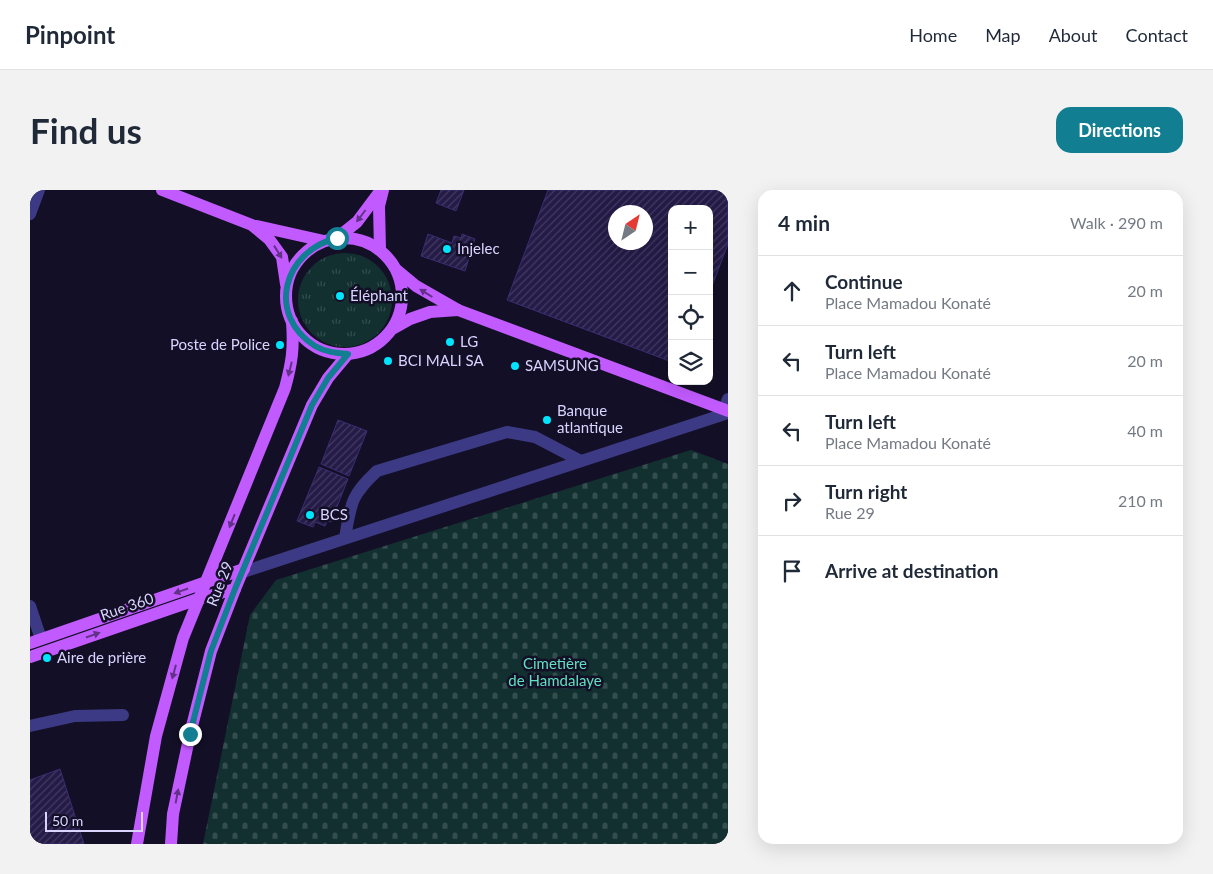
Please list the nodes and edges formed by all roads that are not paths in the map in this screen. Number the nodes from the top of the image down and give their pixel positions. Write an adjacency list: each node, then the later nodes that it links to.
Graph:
1 (39, 190): 5 (street)
2 (162, 190): 4 (main road)
3 (382, 190): 7 (main road, one-way to 7); 9 (main road)
4 (188, 195): 6 (main road)
5 (30, 214)
6 (252, 225): 8 (main road); 11 (main road, one-way to 11)
7 (337, 238): 8 (main road); 9 (main road)
8 (324, 241): 11 (main road)
9 (380, 250): 10 (main road)
10 (397, 270): 12 (main road, one-way to 10); 14 (main road)
11 (286, 289): 13 (main road)
12 (458, 310): 14 (main road); 16 (main road)
13 (292, 321): 15 (main road); 20 (main road, one-way to 20)
14 (394, 328): 15 (main road)
15 (348, 354): 19 (main road, Rue 29)
16 (727, 408): 17 (street)
17 (581, 461): 18 (street); 18 (street)
18 (345, 538): 19 (street)
19 (243, 570): 20 (main road); 21 (main road, Rue 29)
20 (207, 582): 22 (main road); 24 (main road, one-way to 24)
21 (235, 589): 22 (main road, Rue 360); 29 (main road, Rue 29, one-way to 21)
22 (198, 599): 25 (main road, Rue 360, one-way to 22); 28 (main road, one-way to 28)
23 (30, 606): 24 (street)
24 (35, 641)
25 (30, 657)
26 (123, 715): 27 (street)
27 (30, 726)
28 (137, 844)
29 (171, 844)

